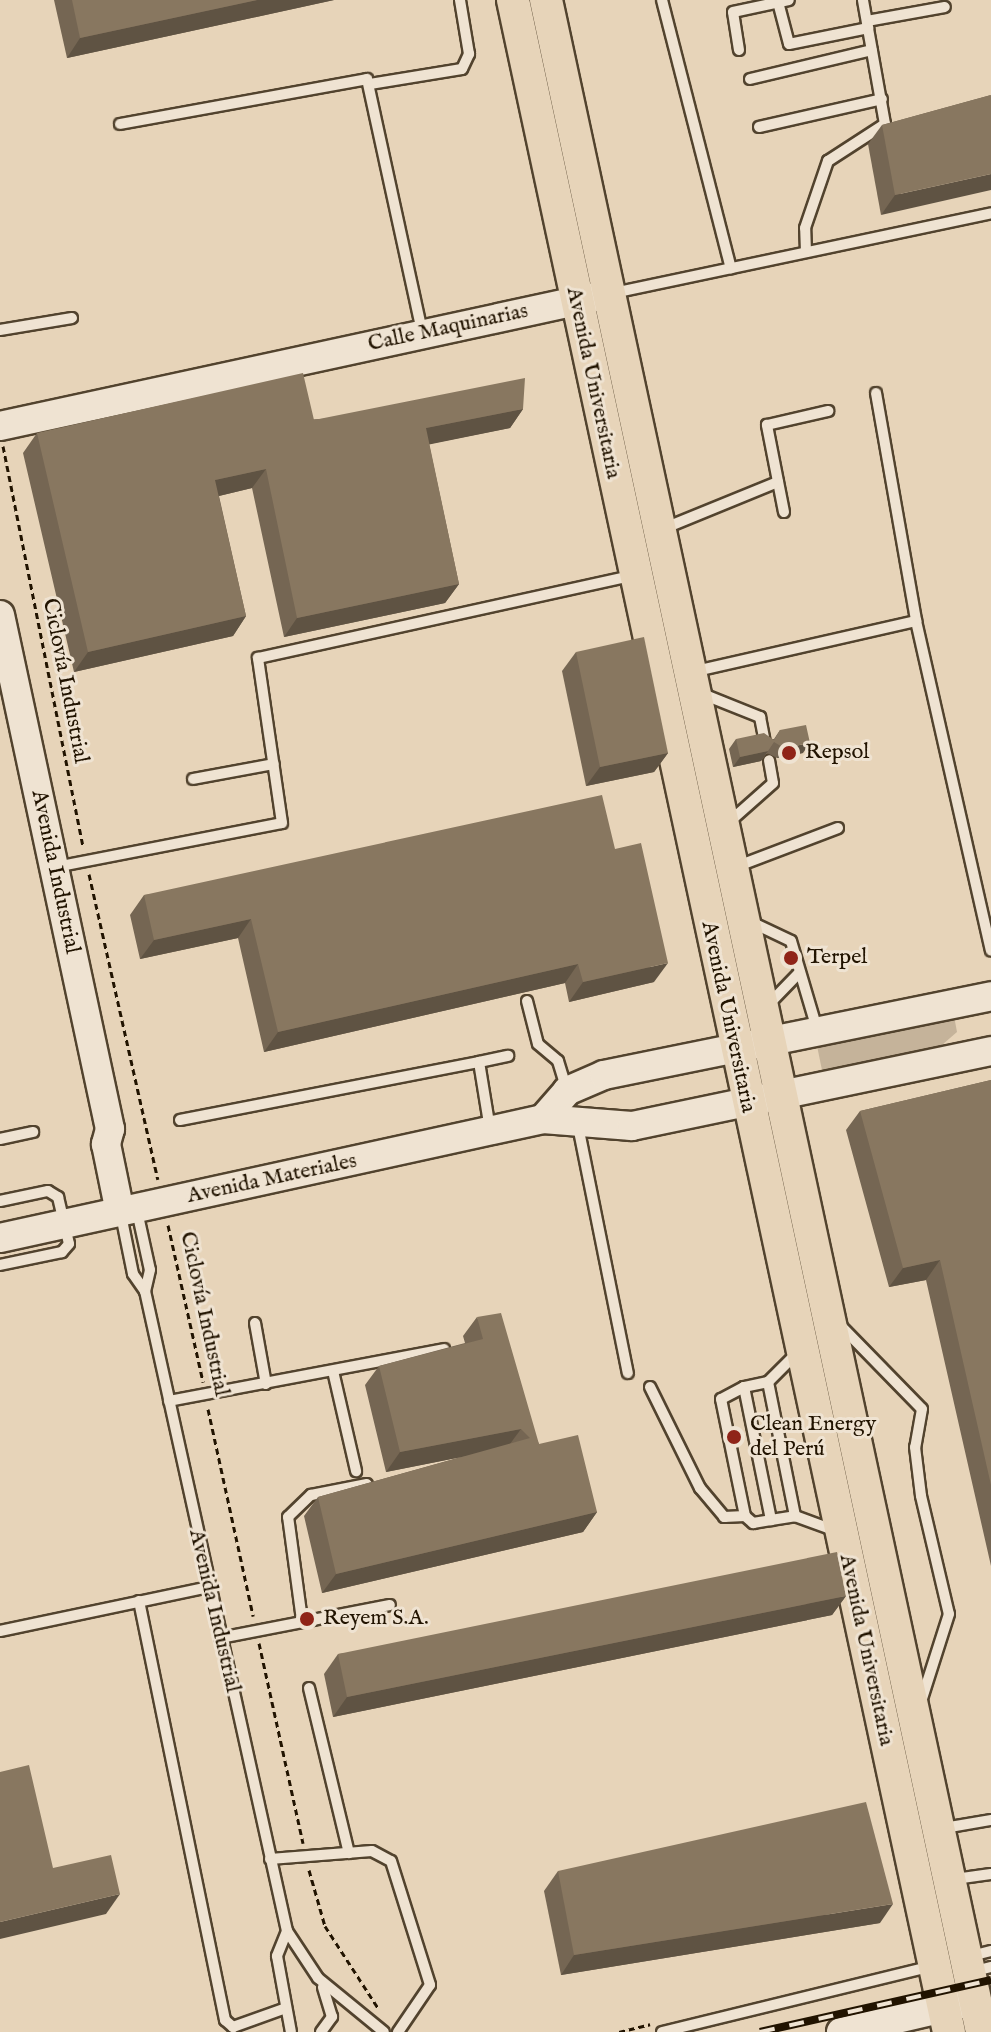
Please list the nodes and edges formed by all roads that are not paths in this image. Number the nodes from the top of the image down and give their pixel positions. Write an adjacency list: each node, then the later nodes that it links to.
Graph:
1 (460, 0): 12 (lane)
2 (513, 0): 20 (main road, Avenida Universitaria)
3 (546, 0): 19 (main road, Avenida Universitaria)
4 (662, 0): 18 (lane)
5 (863, 0): 8 (lane)
6 (784, 1): 8 (lane); 9 (lane)
7 (945, 7): 8 (lane)
8 (868, 25): 10 (lane)
9 (739, 50)
10 (872, 50): 11 (lane); 13 (lane)
11 (750, 79)
12 (370, 84): 14 (lane); 23 (lane)
13 (882, 99): 15 (lane); 17 (lane)
14 (120, 124)
15 (759, 127)
16 (991, 213): 17 (lane, Calle Maquinarias)
17 (806, 252): 18 (lane, Calle Maquinarias)
18 (731, 268): 19 (lane, Calle Maquinarias)
19 (608, 294): 20 (street, Calle Maquinarias); 29 (main road, Avenida Universitaria)
20 (575, 302): 23 (street, Calle Maquinarias); 30 (main road, Avenida Universitaria)
21 (72, 318): 22 (lane)
22 (0, 330)
23 (422, 333): 26 (street, Calle Maquinarias)
24 (876, 393): 32 (lane)
25 (828, 411): 27 (lane)
26 (0, 428)
27 (778, 482): 28 (lane); 29 (lane)
28 (784, 512)
29 (662, 543): 30 (main road); 34 (main road, Avenida Universitaria)
30 (632, 570): 37 (lane); 50 (main road, Avenida Universitaria)
31 (0, 615): 33 (street, Avenida Industrial)
32 (916, 621): 34 (lane); 44 (lane)
33 (6, 674): 41 (street, Avenida Industrial)
34 (692, 682): 35 (lane); 39 (main road, Avenida Universitaria)
35 (765, 742)
36 (769, 760): 39 (lane)
37 (274, 764): 38 (lane); 41 (lane)
38 (193, 779)
39 (723, 827): 42 (main road, Avenida Universitaria)
40 (838, 828): 42 (lane)
41 (54, 868): 64 (street, Avenida Industrial)
42 (732, 868): 43 (main road, Avenida Universitaria)
43 (743, 918): 45 (lane); 48 (main road, Avenida Universitaria)
44 (991, 951)
45 (800, 972): 48 (lane); 49 (lane)
46 (991, 996): 49 (street)
47 (527, 1001): 54 (lane)
48 (766, 1026): 49 (street); 50 (street); 55 (main road, Avenida Universitaria)
49 (818, 1031)
50 (735, 1048): 54 (street); 56 (main road, Avenida Universitaria)
51 (991, 1051): 55 (street, Avenida Materiales)
52 (508, 1056): 53 (lane)
53 (479, 1062): 58 (lane); 60 (lane)
54 (567, 1091): 57 (street)
55 (780, 1094): 56 (street, Avenida Materiales); 70 (main road, Avenida Universitaria)
56 (746, 1101): 59 (street, Avenida Materiales); 72 (main road, Avenida Universitaria)
57 (543, 1119): 59 (street, Avenida Materiales); 60 (street, Avenida Materiales)
58 (180, 1120)
59 (578, 1126): 74 (lane)
60 (490, 1131): 64 (street, Avenida Materiales)
61 (33, 1132): 62 (lane)
62 (0, 1139)
63 (0, 1201): 65 (lane)
64 (140, 1208): 65 (street, Avenida Materiales); 68 (lane, Avenida Industrial); 68 (lane, Avenida Industrial)
65 (67, 1224): 66 (street, Avenida Materiales)
66 (16, 1244): 67 (lane)
67 (0, 1265)
68 (145, 1291): 79 (lane, Avenida Industrial)
69 (255, 1323): 76 (lane)
70 (830, 1328): 72 (main road); 93 (main road, Avenida Universitaria); 93 (lane)
71 (444, 1349): 73 (lane)
72 (800, 1349): 75 (lane); 85 (main road, Avenida Universitaria)
73 (333, 1371): 76 (lane); 80 (lane)
74 (628, 1373)
75 (768, 1382): 78 (lane); 83 (lane)
76 (266, 1384): 79 (lane)
77 (650, 1387): 82 (lane)
78 (744, 1387): 82 (lane); 84 (lane)
79 (169, 1401): 86 (lane, Avenida Industrial)
80 (356, 1471)
81 (388, 1480): 89 (lane)
82 (745, 1516): 84 (lane)
83 (795, 1516): 84 (lane); 85 (lane)
84 (771, 1520)
85 (840, 1533): 95 (main road, Avenida Universitaria)
86 (208, 1587): 87 (lane); 91 (lane, Avenida Industrial)
87 (139, 1601): 90 (lane); 103 (lane)
88 (390, 1605): 89 (lane)
89 (302, 1620): 91 (lane)
90 (0, 1631)
91 (220, 1638): 97 (lane, Avenida Industrial)
92 (309, 1688): 96 (lane)
93 (915, 1720): 95 (main road, Avenida Universitaria)
94 (991, 1820): 95 (lane)
95 (922, 1832): 99 (main road, Avenida Universitaria); 101 (main road, Avenida Universitaria)
96 (349, 1853): 97 (lane); 105 (lane)
97 (270, 1859): 100 (lane, Avenida Industrial)
98 (991, 1874): 99 (lane)
99 (949, 1880): 101 (main road, Avenida Universitaria)
100 (287, 1931): 102 (lane); 103 (lane)
101 (970, 1977): 104 (main road, Avenida Universitaria); 104 (street); 109 (lane)
102 (318, 1978): 107 (lane); 108 (lane)
103 (286, 2008): 106 (lane)
104 (946, 2020): 110 (street)
105 (400, 2030)
106 (291, 2032)
107 (321, 2032)
108 (384, 2032)
109 (662, 2032)
110 (841, 2032)

